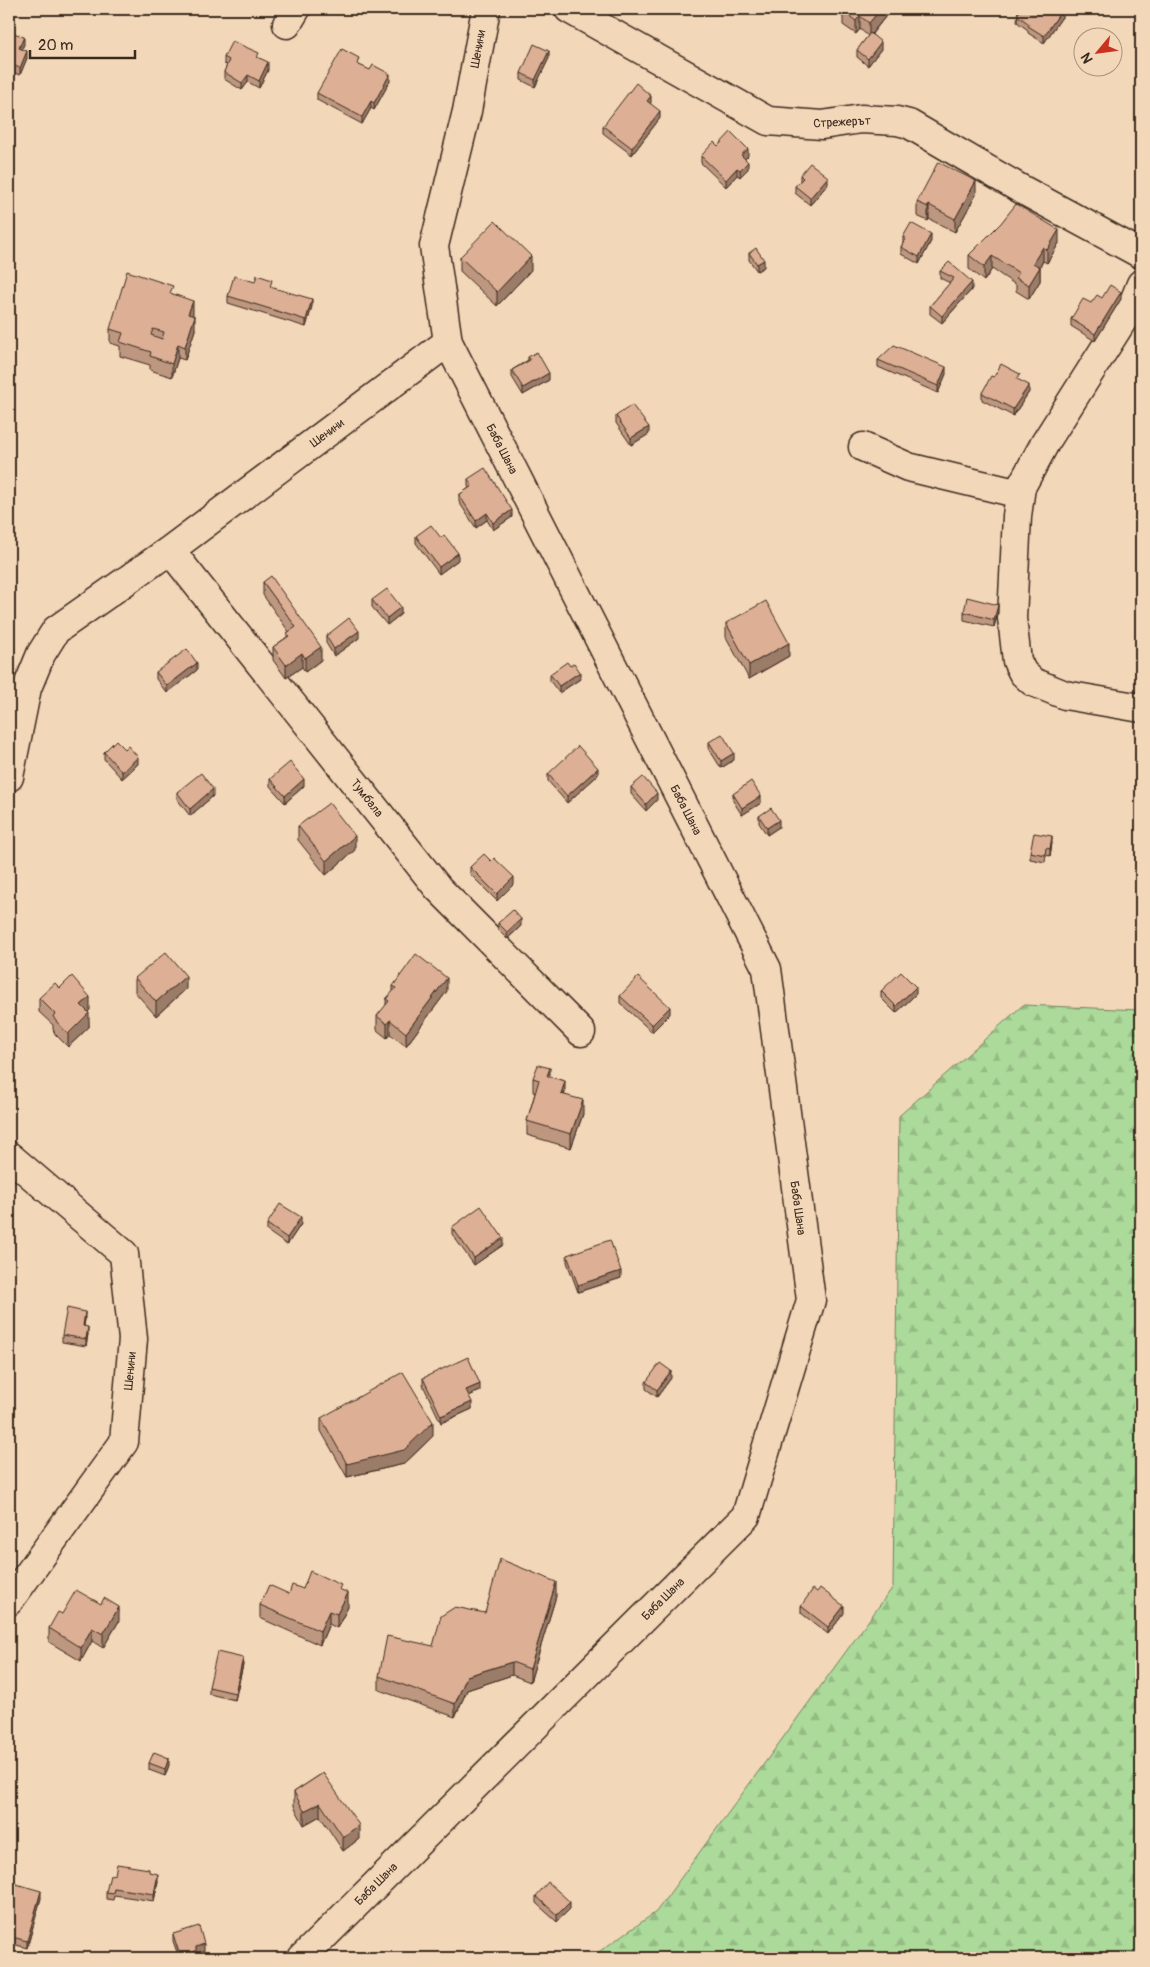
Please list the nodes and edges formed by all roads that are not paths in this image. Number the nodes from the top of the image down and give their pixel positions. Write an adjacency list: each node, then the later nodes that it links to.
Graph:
1 (486, 9): 5 (street, Шенини)
2 (569, 9): 3 (street, Стрежерът)
3 (1141, 254)
4 (1141, 284): 7 (street)
5 (448, 342): 8 (street, Шенини); 14 (street, Баба Шана)
6 (863, 446): 7 (street)
7 (1020, 494): 9 (street)
8 (170, 550): 10 (street, Шенини); 11 (street, Тумбала)
9 (1141, 708)
10 (9, 777)
11 (581, 1032)
12 (9, 1156): 13 (street, Шенини)
13 (9, 1602)
14 (302, 1958)

